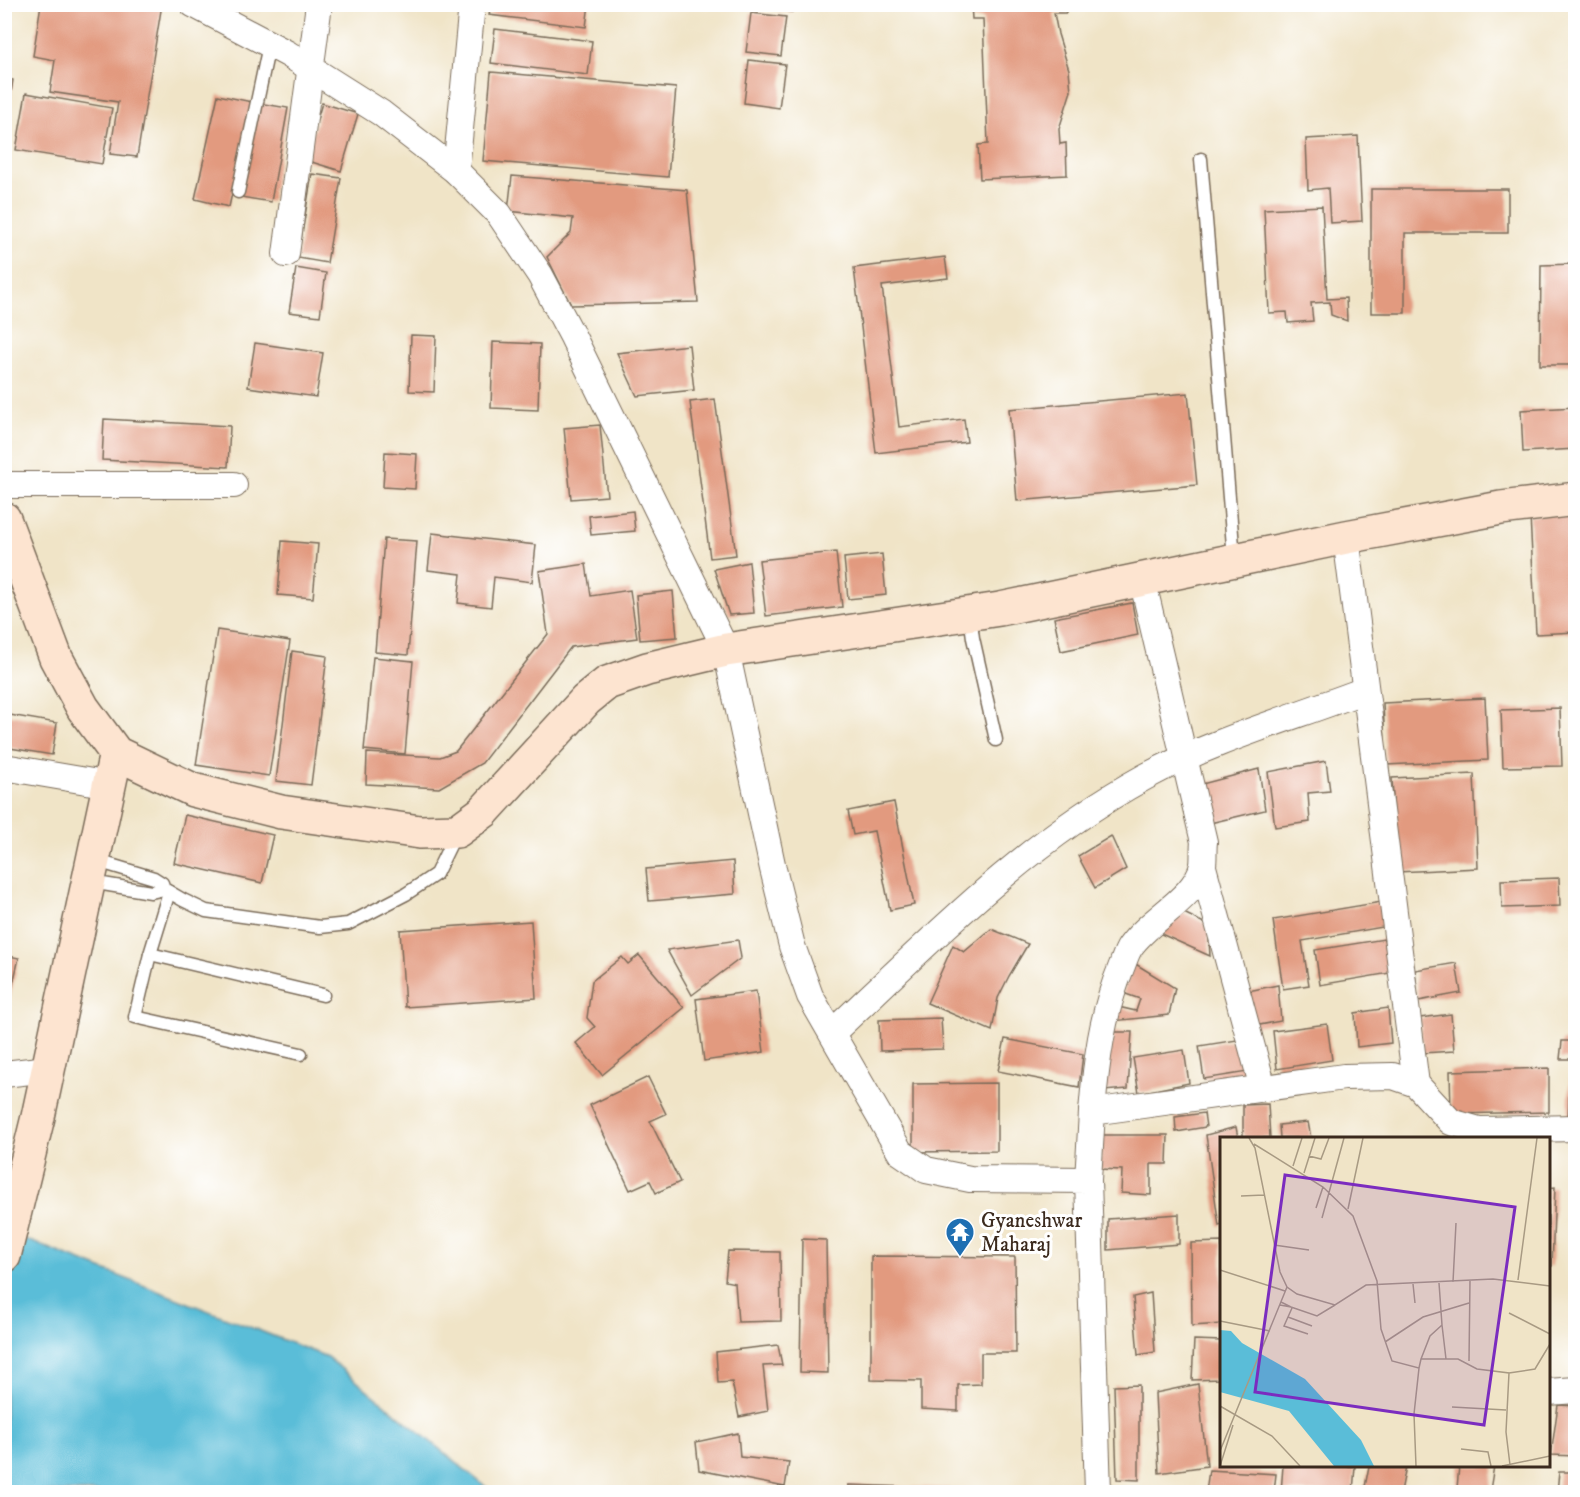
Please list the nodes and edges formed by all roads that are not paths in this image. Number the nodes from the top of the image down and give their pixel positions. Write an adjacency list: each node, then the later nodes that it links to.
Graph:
1 (193, 4): 4 (street)
2 (319, 4): 5 (street)
3 (472, 4): 7 (street)
4 (269, 45): 5 (street); 8 (lane)
5 (311, 69): 7 (street); 9 (street)
6 (1201, 159): 15 (lane)
7 (456, 171): 18 (street)
8 (238, 192)
9 (286, 254)
10 (4, 485): 11 (street)
11 (234, 485)
12 (1575, 499): 14 (main road)
13 (4, 519): 21 (main road)
14 (1346, 537): 15 (main road); 19 (street)
15 (1234, 560): 16 (main road)
16 (1142, 579): 17 (main road); 22 (street)
17 (969, 613): 18 (main road); 20 (lane)
18 (726, 650): 25 (main road); 31 (street)
19 (1365, 690): 22 (street); 35 (street)
20 (996, 740)
21 (116, 753): 24 (main road); 25 (main road)
22 (1184, 757): 26 (street); 31 (street)
23 (4, 767): 24 (street)
24 (110, 785): 27 (main road)
25 (457, 831): 28 (lane)
26 (1203, 867): 36 (street); 37 (street)
27 (91, 871): 28 (lane); 28 (lane); 33 (main road)
28 (167, 891): 29 (lane)
29 (150, 954): 30 (lane); 32 (lane)
30 (323, 994)
31 (832, 1033): 39 (street)
32 (301, 1054)
33 (48, 1069): 34 (street); 40 (main road)
34 (4, 1074)
35 (1416, 1084): 36 (street); 38 (street)
36 (1263, 1088): 37 (street)
37 (1092, 1112): 39 (street)
38 (1575, 1128)
39 (1088, 1180): 43 (street)
40 (4, 1256)
41 (1575, 1390): 42 (street)
42 (1550, 1392)
43 (1098, 1492)

